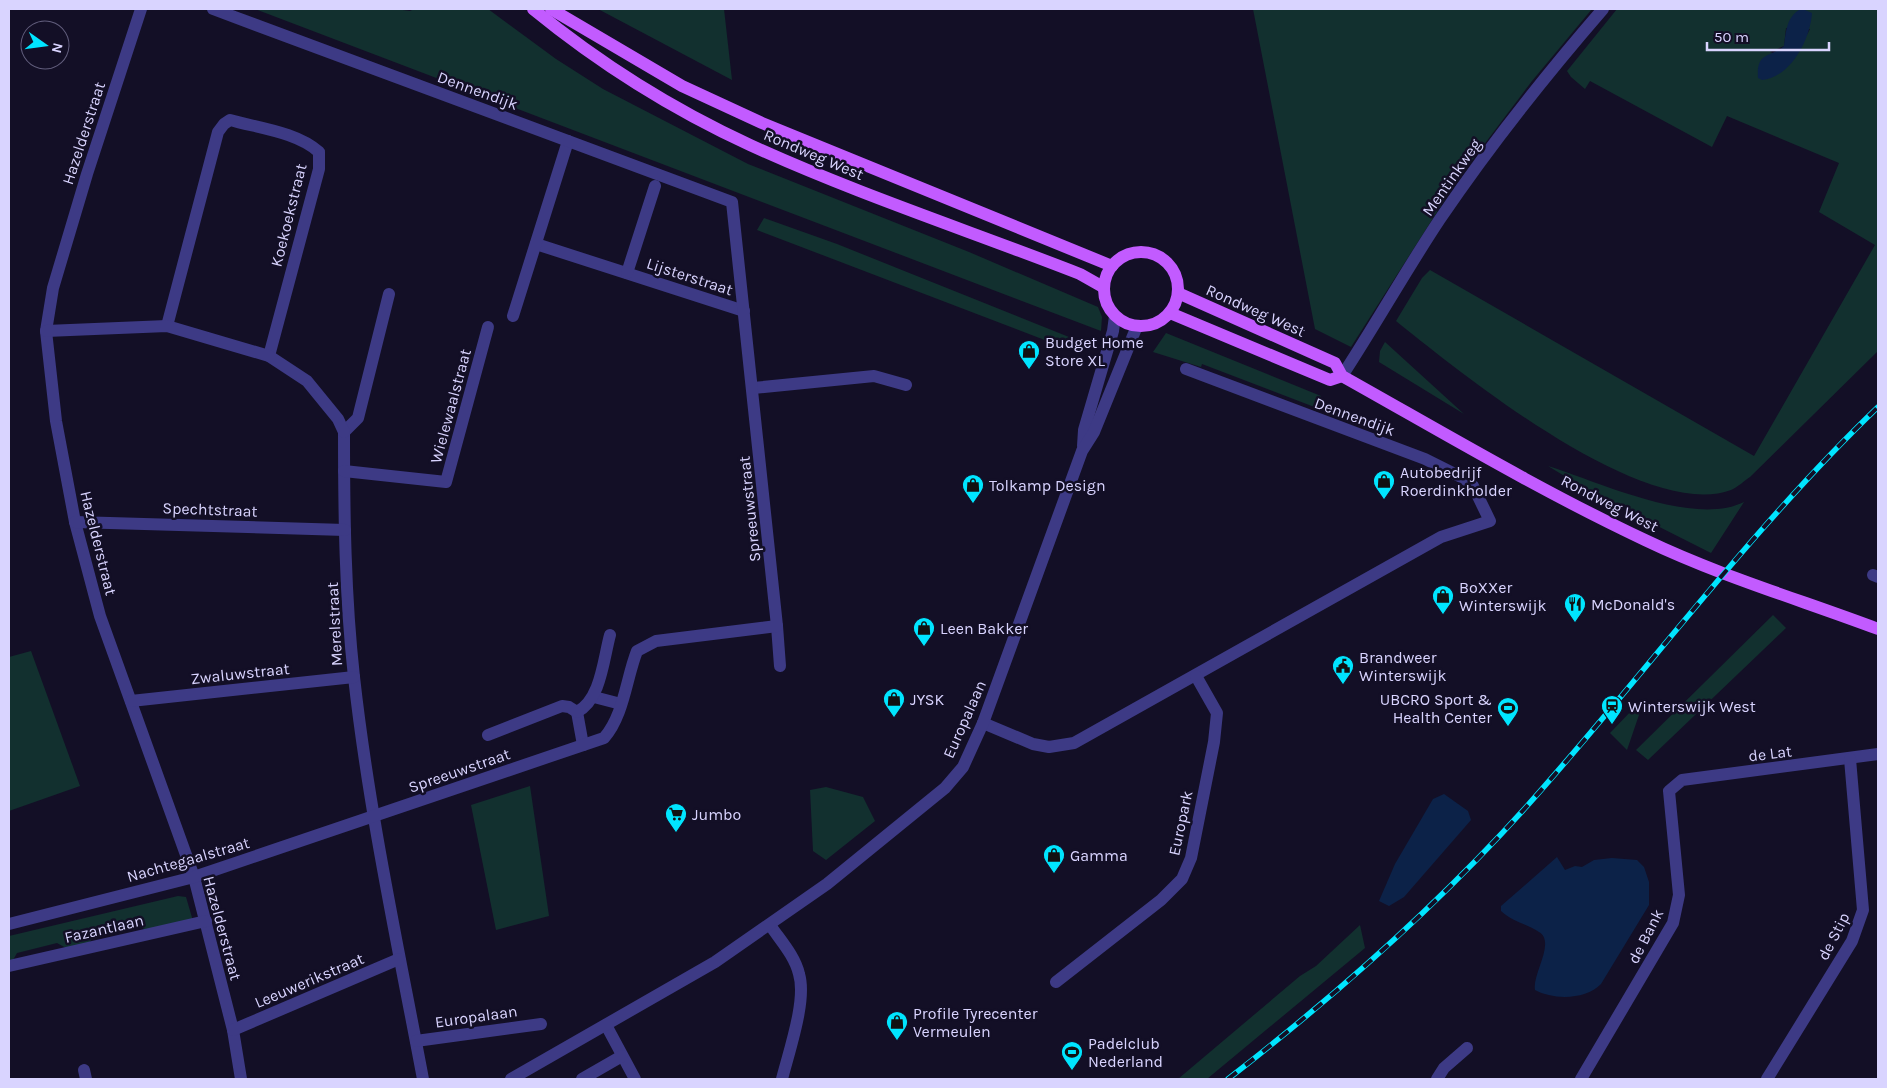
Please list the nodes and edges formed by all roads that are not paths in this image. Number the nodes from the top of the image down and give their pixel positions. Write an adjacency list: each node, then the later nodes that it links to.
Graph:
1 (141, 9): 22 (street, Hazelderstraat)
2 (212, 9): 6 (street, Dennendijk)
3 (533, 9): 12 (main road, Rondweg West)
4 (551, 9): 10 (main road, Rondweg West)
5 (1602, 9): 25 (street, Mentinkweg)
6 (568, 141): 8 (street, Dennendijk); 9 (street)
7 (655, 186): 11 (street, Lijsterstraat)
8 (732, 202): 15 (street, Spreeuwstraat)
9 (536, 244): 11 (street, Lijsterstraat); 17 (street)
10 (1112, 266): 12 (main road); 13 (main road)
11 (627, 273): 15 (street, Lijsterstraat)
12 (1104, 287): 18 (main road)
13 (1178, 293): 16 (main road); 25 (main road, Rondweg West)
14 (389, 294): 28 (street)
15 (744, 311): 27 (street, Spreeuwstraat)
16 (1170, 313): 20 (main road); 25 (main road, Rondweg West)
17 (513, 316)
18 (1115, 316): 20 (main road); 29 (street, Europalaan)
19 (167, 326): 22 (street); 23 (street); 23 (street, Koekoekstraat)
20 (1137, 326): 29 (street, Europalaan)
21 (488, 327): 30 (street, Wielewaalstraat)
22 (46, 331): 31 (street, Hazelderstraat)
23 (269, 356): 28 (street)
24 (1186, 369): 37 (street, Dennendijk)
25 (1342, 376): 34 (main road, Rondweg West)
26 (906, 385): 27 (street)
27 (753, 388): 33 (street, Spreeuwstraat)
28 (344, 432): 30 (street, Merelstraat)
29 (1082, 451): 43 (street, Europalaan)
30 (344, 471): 32 (street, Merelstraat)
31 (75, 522): 32 (street, Spechtstraat); 40 (street, Hazelderstraat)
32 (345, 530): 38 (street, Merelstraat)
33 (776, 626): 36 (street, Spreeuwstraat); 41 (street, Spreeuwstraat)
34 (1878, 629)
35 (610, 635): 39 (street)
36 (780, 666)
37 (1196, 676): 43 (street); 56 (street, Europark)
38 (354, 677): 40 (street, Zwaluwstraat); 49 (street, Merelstraat)
39 (594, 697): 41 (street); 42 (street)
40 (131, 701): 50 (street, Hazelderstraat)
41 (621, 704): 45 (street, Spreeuwstraat)
42 (577, 712): 44 (street, Spreeuwstraat); 45 (street)
43 (983, 724): 53 (street, Europalaan)
44 (488, 735)
45 (583, 745): 49 (street, Spreeuwstraat)
46 (1878, 754): 47 (street, de Lat)
47 (1850, 759): 48 (street, de Lat); 71 (street, de Stip)
48 (1669, 791): 70 (street, de Bank)
49 (374, 816): 50 (street, Nachtegaalstraat); 54 (street, Merelstraat)
50 (194, 877): 51 (street, Hazelderstraat); 52 (street, Nachtegaalstraat)
51 (206, 921): 55 (street, Fazantlaan); 59 (street, Hazelderstraat)
52 (9, 924)
53 (770, 925): 58 (street, Europalaan); 68 (street)
54 (399, 959): 59 (street, Leeuwerikstraat); 60 (street, Merelstraat)
55 (9, 966)
56 (1056, 982)
57 (540, 1024): 60 (street, Europalaan)
58 (606, 1025): 62 (street); 65 (street, Europalaan)
59 (233, 1030): 63 (street, Hazelderstraat)
60 (416, 1041): 64 (street, Merelstraat)
61 (1467, 1048): 69 (street)
62 (622, 1056): 66 (street); 67 (street)
63 (241, 1079)
64 (423, 1079)
65 (511, 1079)
66 (582, 1079)
67 (635, 1079)
68 (782, 1079)
69 (1437, 1079)
70 (1581, 1079)
71 (1767, 1079)

